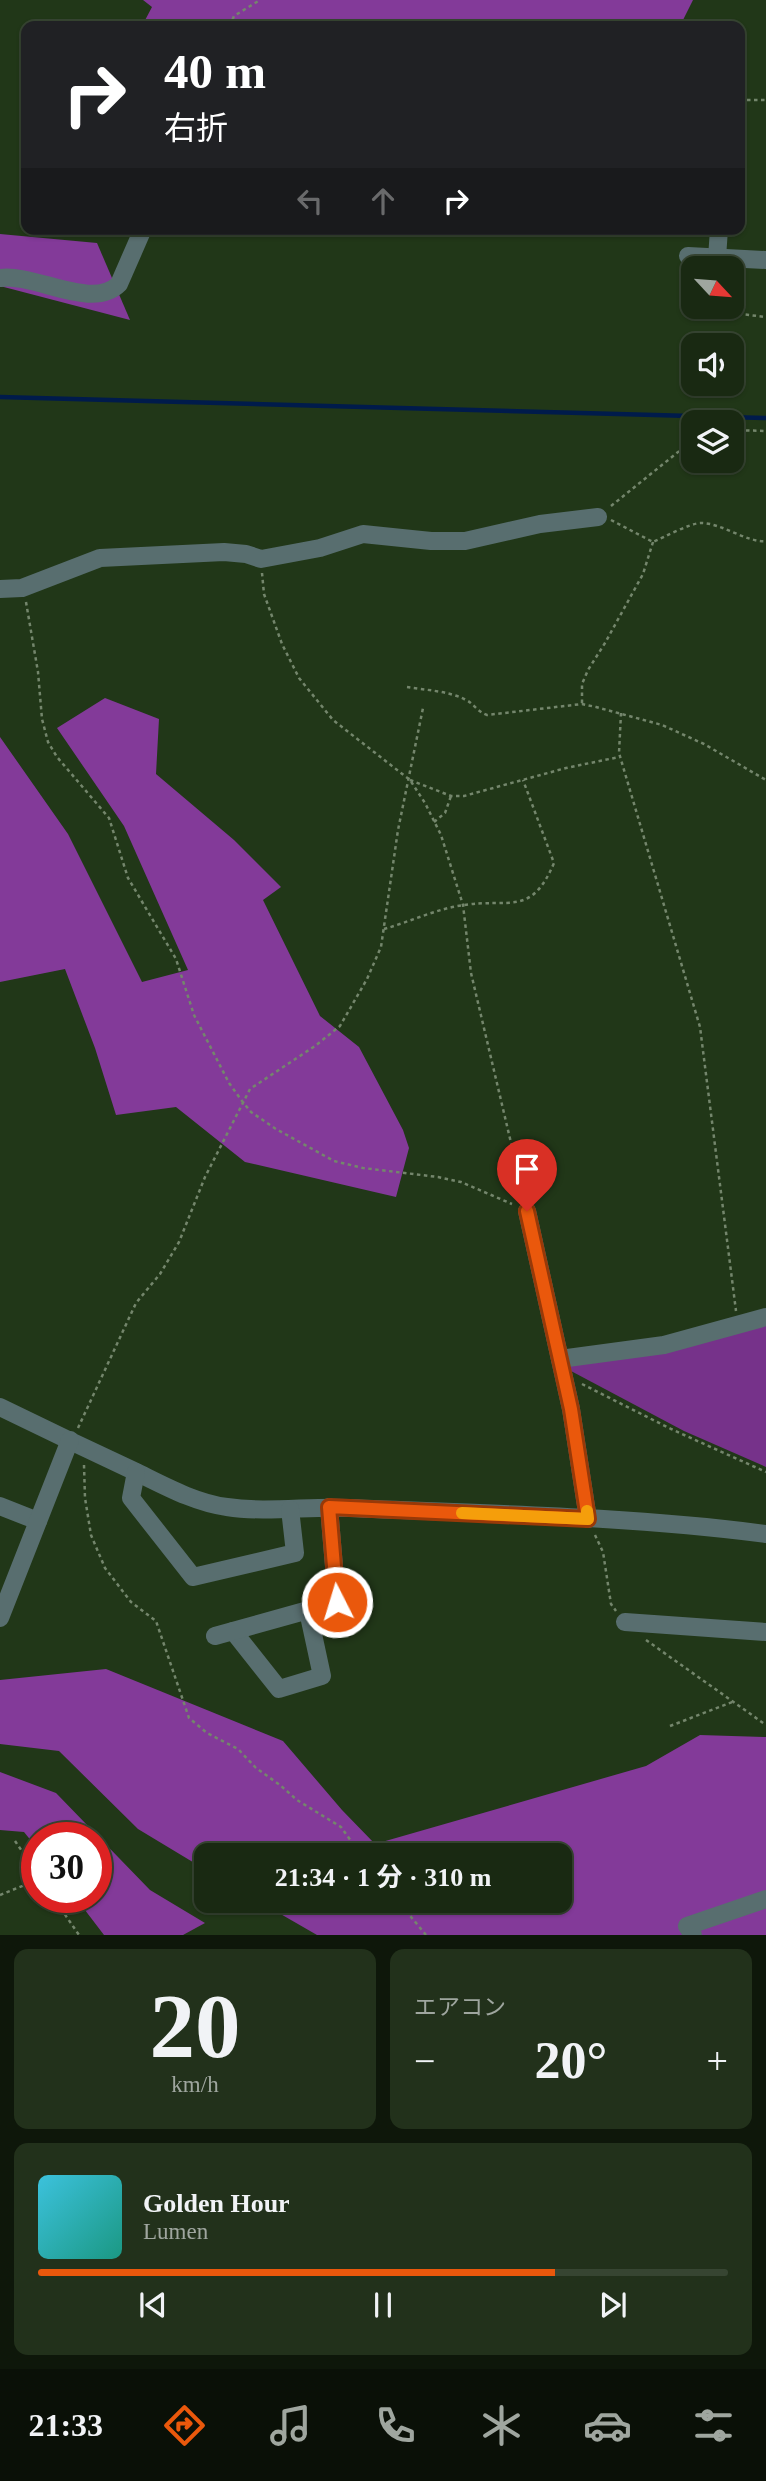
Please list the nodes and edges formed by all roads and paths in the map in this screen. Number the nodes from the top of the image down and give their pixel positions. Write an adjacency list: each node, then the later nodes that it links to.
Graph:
1 (260, 0): 2 (path)
2 (232, 21)
3 (745, 100): 4 (path)
4 (766, 100)
5 (140, 235): 10 (street)
6 (719, 235): 7 (street)
7 (717, 256)
8 (744, 259): 9 (street)
9 (766, 260)
10 (0, 278)
11 (744, 314): 12 (path)
12 (766, 317)
13 (744, 430): 14 (path)
14 (766, 431)
15 (681, 450): 16 (path)
16 (598, 517): 18 (path); 19 (street)
17 (766, 541): 18 (path)
18 (653, 542): 23 (path)
19 (261, 559): 20 (street); 27 (path)
20 (22, 588): 21 (street); 34 (path)
21 (0, 589)
22 (407, 687): 23 (path)
23 (582, 704): 25 (path)
24 (422, 708): 27 (path)
25 (621, 713): 26 (path); 29 (path)
26 (620, 757): 28 (path); 37 (path)
27 (410, 780): 30 (path); 31 (path); 33 (path)
28 (523, 780): 30 (path); 32 (path)
29 (766, 780)
30 (451, 796): 31 (path)
31 (434, 822): 32 (path)
32 (463, 905): 33 (path); 35 (path)
33 (384, 929): 34 (path)
34 (242, 1101): 35 (path); 40 (path)
35 (527, 1211): 38 (street)
36 (766, 1317): 37 (street)
37 (731, 1328): 38 (street)
38 (562, 1367): 42 (path); 46 (street)
39 (0, 1407): 40 (street)
40 (77, 1444): 41 (street); 47 (street); 59 (path)
41 (136, 1472): 45 (street); 45 (street)
42 (766, 1472)
43 (0, 1506): 47 (street)
44 (329, 1507): 45 (street); 46 (street); 50 (street)
45 (289, 1509)
46 (588, 1519): 48 (street)
47 (38, 1521): 49 (street)
48 (766, 1534)
49 (8, 1575): 51 (street)
50 (308, 1611): 53 (street); 53 (street)
51 (0, 1618)
52 (625, 1622): 54 (street)
53 (233, 1631): 55 (street)
54 (766, 1632)
55 (215, 1636)
56 (735, 1702): 57 (path)
57 (670, 1726)
58 (15, 1841): 60 (path)
59 (352, 1843)
60 (21, 1850)
61 (21, 1886): 62 (path)
62 (0, 1895)
63 (766, 1899): 68 (street)
64 (64, 1913): 66 (path)
65 (408, 1913): 67 (path)
66 (79, 1935)
67 (426, 1935)
68 (693, 1935)

